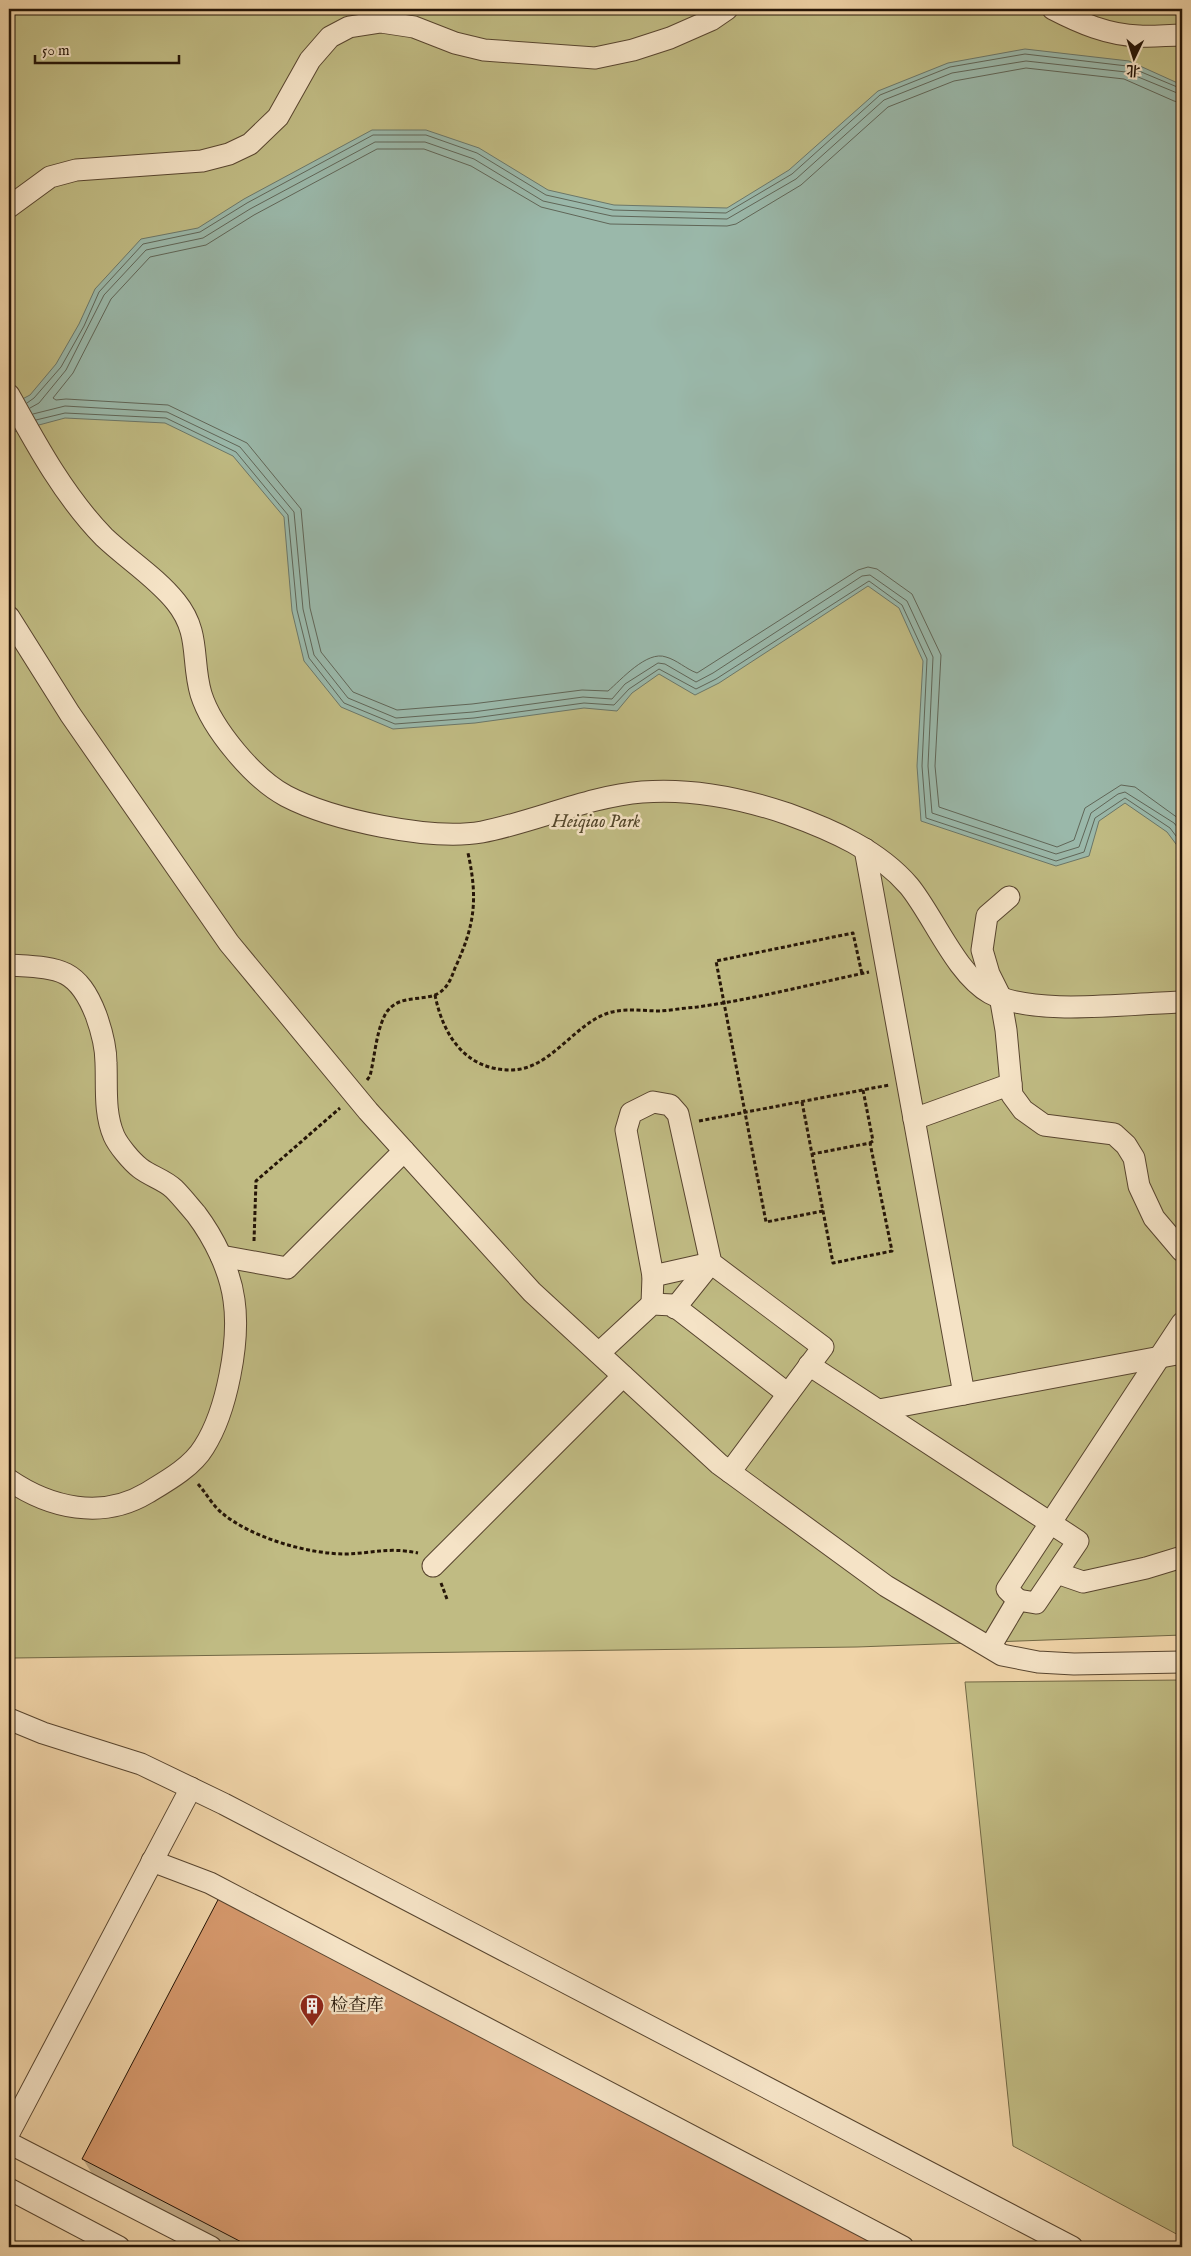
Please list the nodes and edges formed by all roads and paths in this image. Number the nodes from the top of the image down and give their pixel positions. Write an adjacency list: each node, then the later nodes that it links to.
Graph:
1 (727, 9): 4 (street)
2 (1053, 9): 3 (street)
3 (1182, 34)
4 (9, 208)
5 (9, 395): 7 (street)
6 (9, 617): 20 (street)
7 (464, 834): 8 (street); 13 (path)
8 (865, 849): 11 (street); 14 (street)
9 (1009, 897): 14 (street)
10 (9, 964): 30 (street)
11 (886, 969): 12 (path); 17 (street)
12 (862, 974): 15 (path); 15 (path)
13 (435, 995): 15 (path); 20 (path)
14 (1000, 996): 16 (street); 18 (street)
15 (724, 1002): 22 (path)
16 (1182, 1002)
17 (907, 1082): 19 (path); 23 (street)
18 (1011, 1084): 23 (street); 29 (street)
19 (863, 1090): 21 (path); 25 (path)
20 (355, 1095): 26 (street); 31 (path)
21 (802, 1102): 22 (path); 27 (path)
22 (745, 1113): 24 (path); 28 (path)
23 (914, 1119): 43 (street)
24 (681, 1124): 32 (street); 33 (street)
25 (870, 1144): 27 (path); 28 (path)
26 (404, 1151): 31 (street); 37 (street)
27 (812, 1154): 28 (path)
28 (823, 1211)
29 (1182, 1251)
30 (221, 1256): 31 (street); 45 (street)
31 (253, 1262)
32 (710, 1263): 33 (street); 35 (street); 40 (street)
33 (653, 1276): 34 (street)
34 (652, 1304): 35 (street); 37 (street)
35 (675, 1308): 42 (street)
36 (1182, 1323): 39 (street)
37 (599, 1353): 41 (street)
38 (1182, 1353): 39 (street)
39 (1160, 1357): 43 (street); 48 (street)
40 (809, 1365): 42 (street); 44 (street)
41 (623, 1376): 46 (street); 50 (street)
42 (788, 1394): 46 (street)
43 (964, 1394): 44 (street)
44 (879, 1410): 48 (street)
45 (185, 1467): 47 (street); 50 (path)
46 (730, 1472): 54 (street)
47 (9, 1480)
48 (1051, 1523): 51 (street); 53 (street)
49 (1182, 1557): 51 (street)
50 (433, 1566): 52 (path)
51 (1057, 1573): 53 (street)
52 (448, 1599)
53 (1018, 1600): 54 (street)
54 (990, 1647): 55 (street)
55 (1182, 1662)
56 (9, 1719): 57 (street)
57 (191, 1788): 58 (street); 65 (street)
58 (152, 1861): 59 (street); 64 (street)
59 (9, 2133)
60 (9, 2143): 63 (street)
61 (9, 2189): 62 (street)
62 (119, 2247)
63 (211, 2247)
64 (902, 2247)
65 (1072, 2247)

